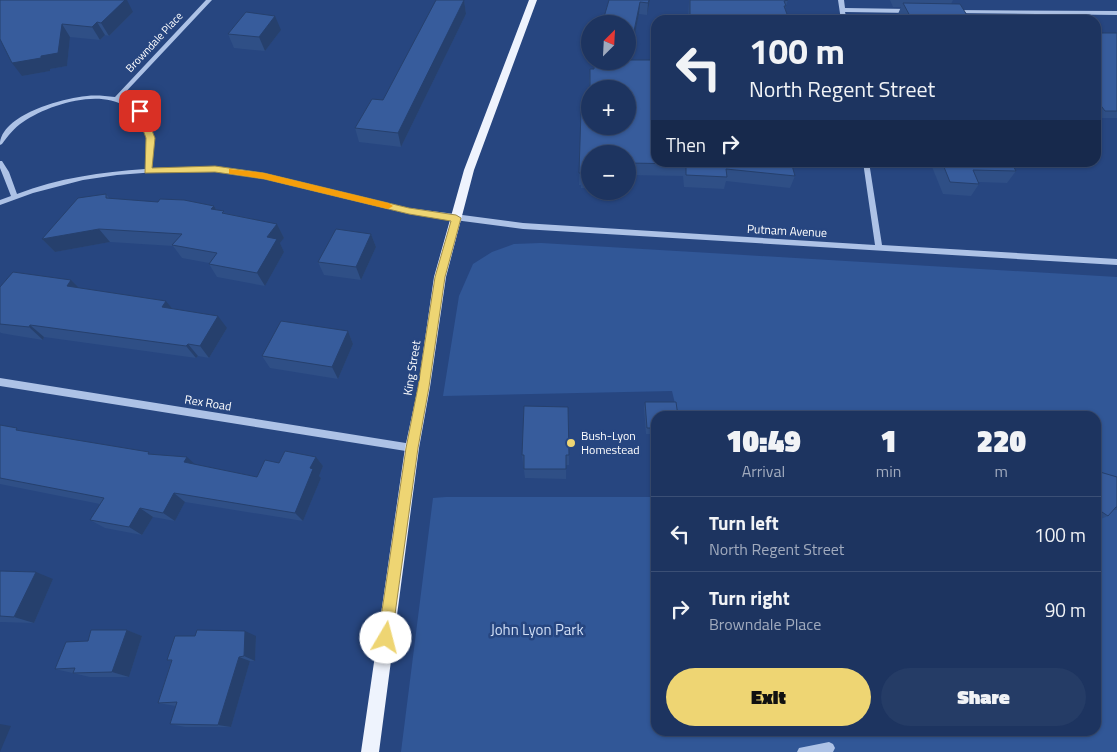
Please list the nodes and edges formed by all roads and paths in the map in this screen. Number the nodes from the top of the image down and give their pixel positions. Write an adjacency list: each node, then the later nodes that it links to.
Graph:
1 (208, 0): 9 (street, Browndale Place)
2 (533, 0): 16 (main road, King Street)
3 (841, 0): 4 (street)
4 (843, 10): 5 (street); 8 (street)
5 (921, 11)
6 (950, 11): 7 (street)
7 (1117, 13)
8 (844, 15)
9 (116, 99): 10 (street); 13 (street)
10 (1, 139)
11 (0, 162): 14 (street)
12 (867, 167): 17 (street)
13 (148, 171): 14 (street, Putnam Avenue); 16 (street, Putnam Avenue)
14 (15, 198): 15 (street, Putnam Avenue)
15 (0, 203)
16 (456, 218): 17 (street, Putnam Avenue); 20 (main road, King Street)
17 (878, 248): 18 (street, Putnam Avenue)
18 (1117, 262)
19 (0, 382): 20 (street, Rex Road)
20 (412, 448): 22 (main road, King Street)
21 (829, 748): 23 (street)
22 (370, 752)
23 (803, 752)

